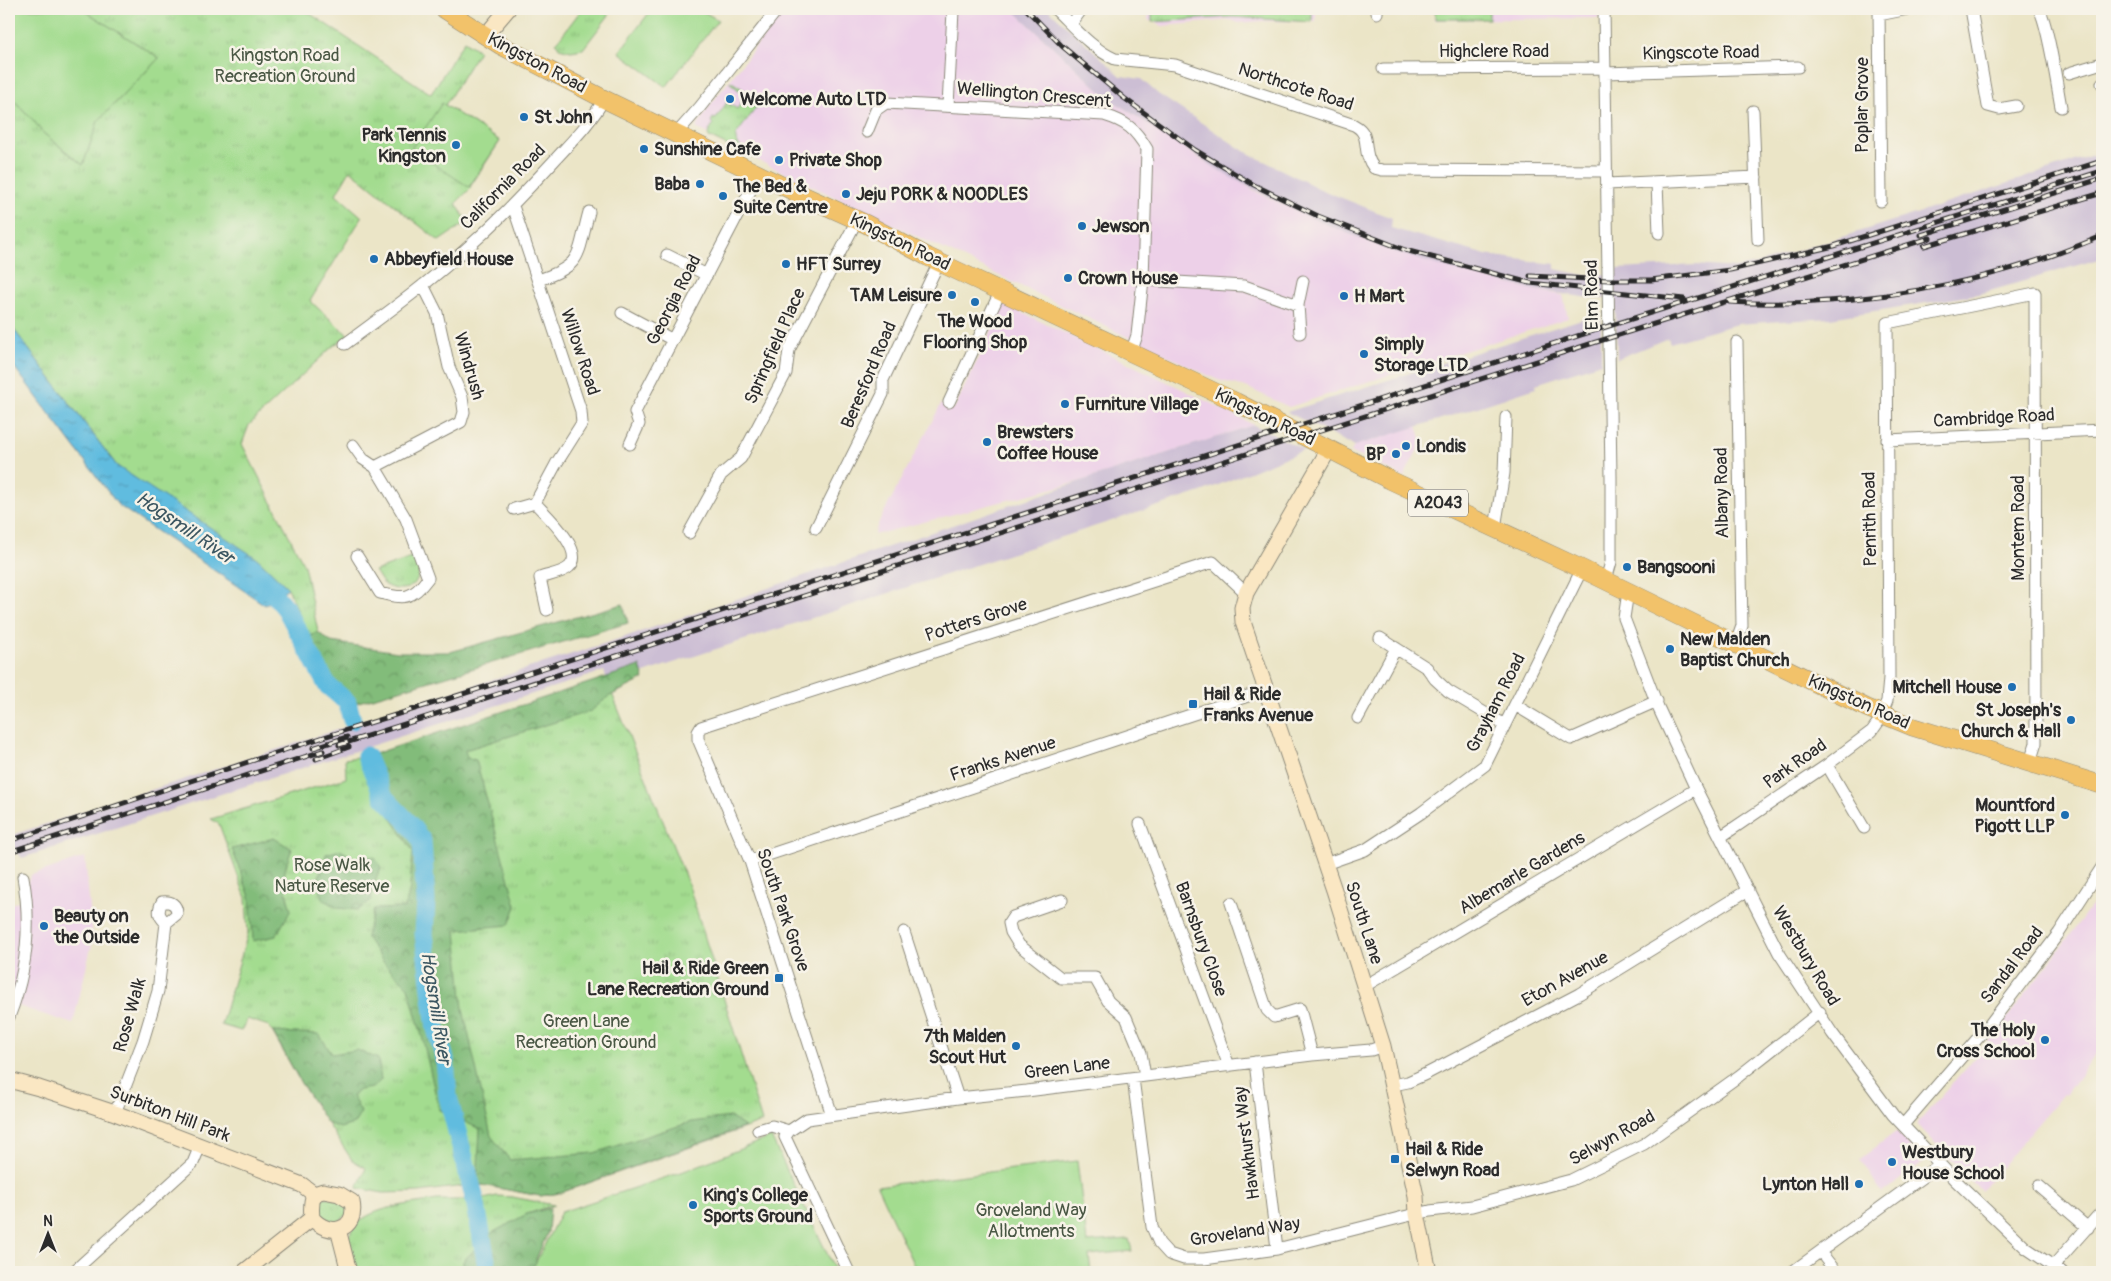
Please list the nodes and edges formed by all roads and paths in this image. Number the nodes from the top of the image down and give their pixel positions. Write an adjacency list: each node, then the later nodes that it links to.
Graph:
1 (444, 9): 13 (main road, Kingston Road / A2043)
2 (508, 9): 13 (street)
3 (1055, 9): 12 (street, Northcote Road)
4 (1082, 9): 12 (street)
5 (1604, 9): 17 (street, Elm Road)
6 (1908, 9): 11 (street)
7 (1971, 9): 21 (street)
8 (2039, 9): 22 (street)
9 (777, 10): 25 (street)
10 (953, 11): 20 (street)
11 (1879, 12): 31 (street, Poplar Grove)
12 (1071, 24): 26 (street, Northcote Road)
13 (485, 36): 19 (main road, Kingston Road / A2043)
14 (2102, 63): 18 (street)
15 (1798, 67): 17 (street, Kingscote Road)
16 (1383, 69): 17 (street, Highclere Road)
17 (1605, 70): 26 (street, Elm Road)
18 (2068, 73)
19 (604, 99): 25 (main road, Kingston Road / A2043); 32 (street, California Road)
20 (948, 106): 24 (street, Wellington Crescent); 41 (street, Wellington Crescent)
21 (2016, 106)
22 (2060, 107)
23 (1753, 111): 28 (street)
24 (867, 132)
25 (676, 134): 27 (main road, Kingston Road / A2043)
26 (1606, 171): 30 (street, Elm Road)
27 (759, 174): 34 (main road, Kingston Road / A2043); 39 (street, Georgia Road)
28 (1756, 177): 29 (street); 36 (street)
29 (1657, 183): 30 (street); 35 (street)
30 (1607, 184): 69 (street, Elm Road)
31 (1881, 201)
32 (513, 206): 40 (street, Willow Road); 43 (street, California Road)
33 (589, 212): 40 (street)
34 (857, 220): 38 (main road, Kingston Road / A2043); 66 (street, Springfield Place)
35 (1659, 233)
36 (1758, 240)
37 (666, 255): 39 (street)
38 (939, 262): 44 (main road, Kingston Road / A2043); 64 (street, Beresford Road)
39 (707, 275): 49 (street, Georgia Road)
40 (538, 280): 62 (street, Willow Road)
41 (1143, 280): 46 (street); 52 (street, Wellington Crescent)
42 (1303, 281): 46 (street)
43 (423, 285): 51 (street, California Road); 61 (street, Windrush)
44 (1001, 290): 52 (main road, Kingston Road / A2043); 53 (street)
45 (2035, 293): 56 (street, Montem Road); 57 (street, Penrith Road)
46 (1298, 305): 48 (street)
47 (622, 313): 49 (street)
48 (1300, 333)
49 (673, 340): 58 (street, Georgia Road)
50 (1737, 342): 74 (street, Albany Road)
51 (345, 344)
52 (1131, 352): 60 (main road, Kingston Road / A2043)
53 (949, 402)
54 (1506, 418): 65 (street)
55 (2102, 430): 56 (street, Cambridge Road)
56 (2035, 433): 57 (street, Cambridge Road); 83 (street, Montem Road)
57 (1887, 440): 79 (street, Penrith Road)
58 (630, 444)
59 (352, 445): 61 (street)
60 (1330, 449): 65 (main road, Kingston Road / A2043); 71 (street)
61 (375, 468): 67 (street)
62 (535, 503): 63 (street); 72 (street)
63 (514, 510)
64 (816, 528)
65 (1496, 528): 68 (main road, Kingston Road / A2043)
66 (689, 533)
67 (357, 556)
68 (1582, 568): 69 (main road, Kingston Road / A2043); 78 (street, Grayham Road)
69 (1606, 580): 70 (main road, Kingston Road / A2043)
70 (1628, 592): 74 (main road, Kingston Road / A2043); 77 (street, Westbury Road)
71 (1246, 593): 76 (street, South Lane); 81 (street, Potters Grove)
72 (547, 610)
73 (1380, 638): 75 (street)
74 (1736, 643): 79 (main road, Kingston Road / A2043)
75 (1396, 648): 80 (street); 82 (street)
76 (1266, 690): 90 (street, Franks Avenue); 91 (street, South Lane)
77 (1657, 701): 78 (street); 86 (street, Westbury Road)
78 (1515, 705): 82 (street, Grayham Road)
79 (1882, 714): 83 (main road, Kingston Road / A2043); 84 (street, Park Road)
80 (1358, 718)
81 (707, 724): 90 (street, South Park Grove)
82 (1505, 725): 91 (street, Grayham Road)
83 (2030, 762): 85 (main road, Kingston Road / A2043)
84 (1827, 764): 88 (street); 89 (street, Park Road)
85 (2102, 785)
86 (1696, 789): 89 (street, Westbury Road); 99 (street, Albemarle Gardens)
87 (1140, 824): 105 (street, Barnsbury Close)
88 (1864, 828)
89 (1722, 836): 94 (street, Westbury Road)
90 (750, 861): 111 (street, South Park Grove)
91 (1325, 864): 99 (street, South Lane)
92 (2102, 867): 112 (street, Sandal Road)
93 (23, 878): 101 (street)
94 (1748, 890): 100 (street, Westbury Road); 108 (street, Eton Avenue)
95 (1062, 900): 106 (street, Groveland Way)
96 (1231, 903): 103 (street)
97 (166, 923): 110 (street, Rose Walk)
98 (904, 932): 109 (street)
99 (1365, 986): 102 (street, South Lane)
100 (1820, 1012): 112 (street, Westbury Road); 120 (street, Selwyn Road)
101 (9, 1017)
102 (1383, 1046): 103 (street, Green Lane); 108 (street, South Lane)
103 (1312, 1055): 104 (street, Green Lane)
104 (1255, 1062): 105 (street, Green Lane); 124 (street, Hawkhurst Way)
105 (1229, 1066): 106 (street, Green Lane)
106 (1139, 1077): 109 (street, Green Lane); 124 (street, Groveland Way)
107 (9, 1080): 110 (street, Surbiton Hill Park)
108 (1393, 1085): 120 (street, South Lane)
109 (958, 1098): 111 (street, Green Lane)
110 (115, 1113): 115 (street, Surbiton Hill Park)
111 (832, 1115): 114 (street, Green Lane)
112 (1902, 1125): 116 (street, Westbury Road)
113 (758, 1130): 114 (street)
114 (789, 1131): 130 (street)
115 (200, 1146): 118 (street, Surbiton Hill Park); 127 (street)
116 (1939, 1165): 126 (street, Westbury Road); 132 (street)
117 (2039, 1186): 122 (street)
118 (314, 1194): 121 (street); 123 (street)
119 (2102, 1211): 122 (street)
120 (1417, 1214): 124 (street, Groveland Way); 131 (street, South Lane)
121 (312, 1218): 123 (street); 128 (street)
122 (2088, 1228): 126 (street)
123 (338, 1229): 129 (street)
124 (1277, 1249)
125 (1825, 1258): 133 (street)
126 (2057, 1269)
127 (73, 1272)
128 (244, 1272)
129 (349, 1272)
130 (849, 1272)
131 (1429, 1272)
132 (1792, 1272)
133 (1836, 1272)

